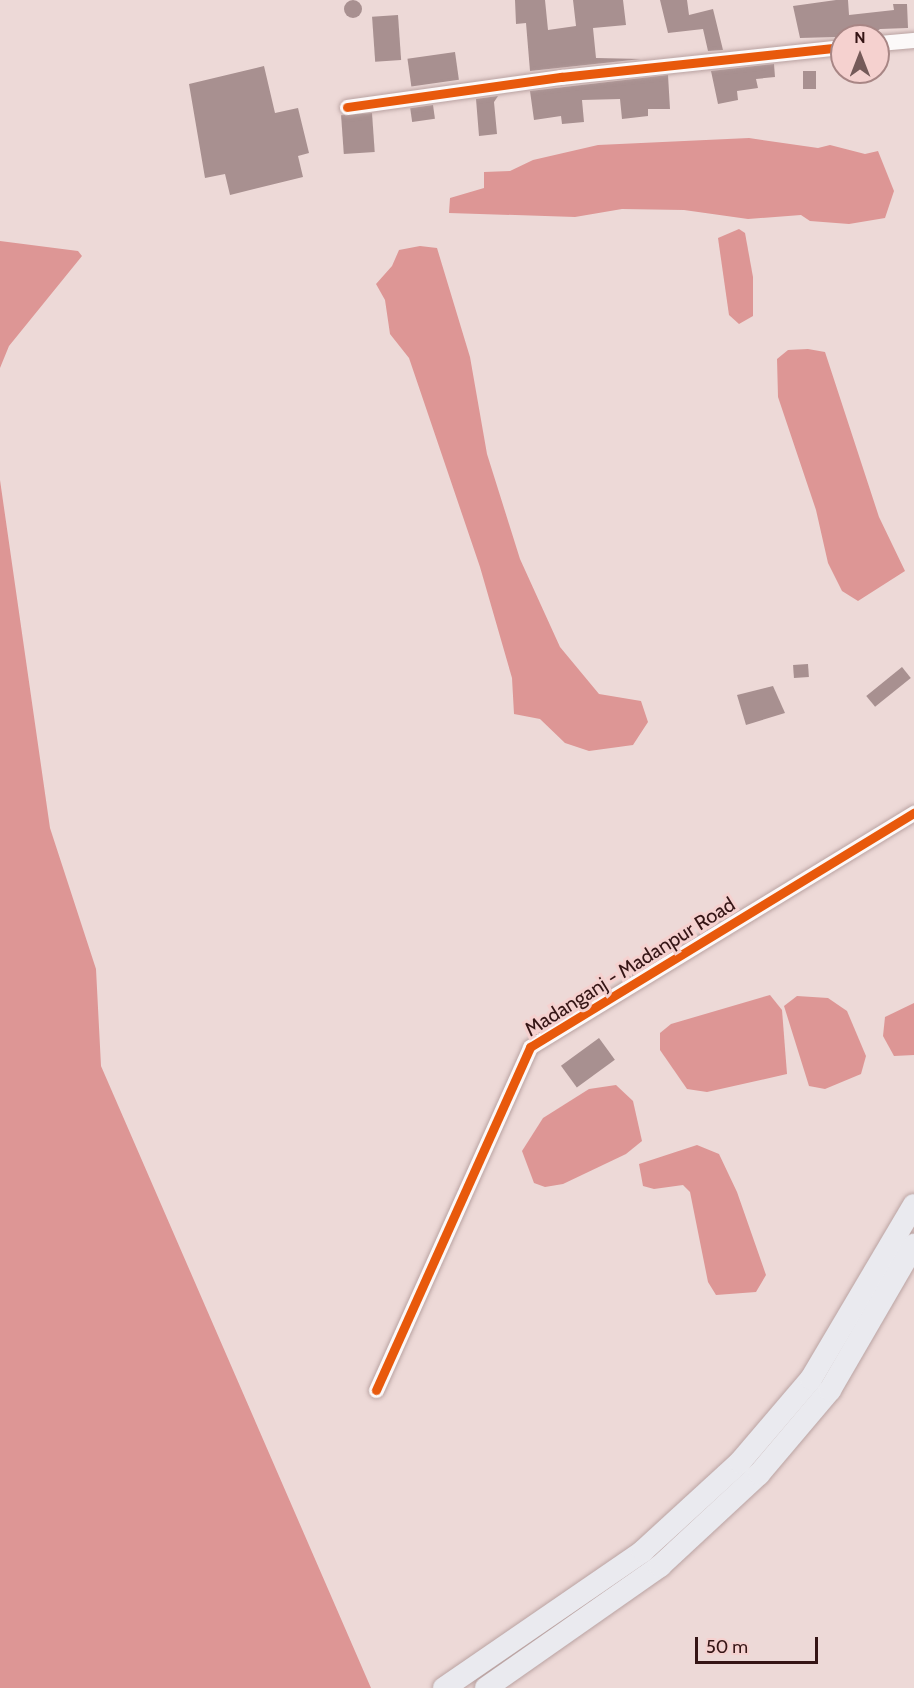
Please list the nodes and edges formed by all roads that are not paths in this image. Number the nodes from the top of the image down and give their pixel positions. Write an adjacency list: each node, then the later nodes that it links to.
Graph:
1 (914, 40): 2 (street)
2 (890, 42)
3 (830, 48): 4 (street)
4 (347, 107)
5 (914, 813): 8 (street, Madanganj - Madanpur Road)
6 (914, 1205): 9 (main road)
7 (914, 1245): 10 (main road)
8 (376, 1390)
9 (444, 1688)
10 (486, 1688)

